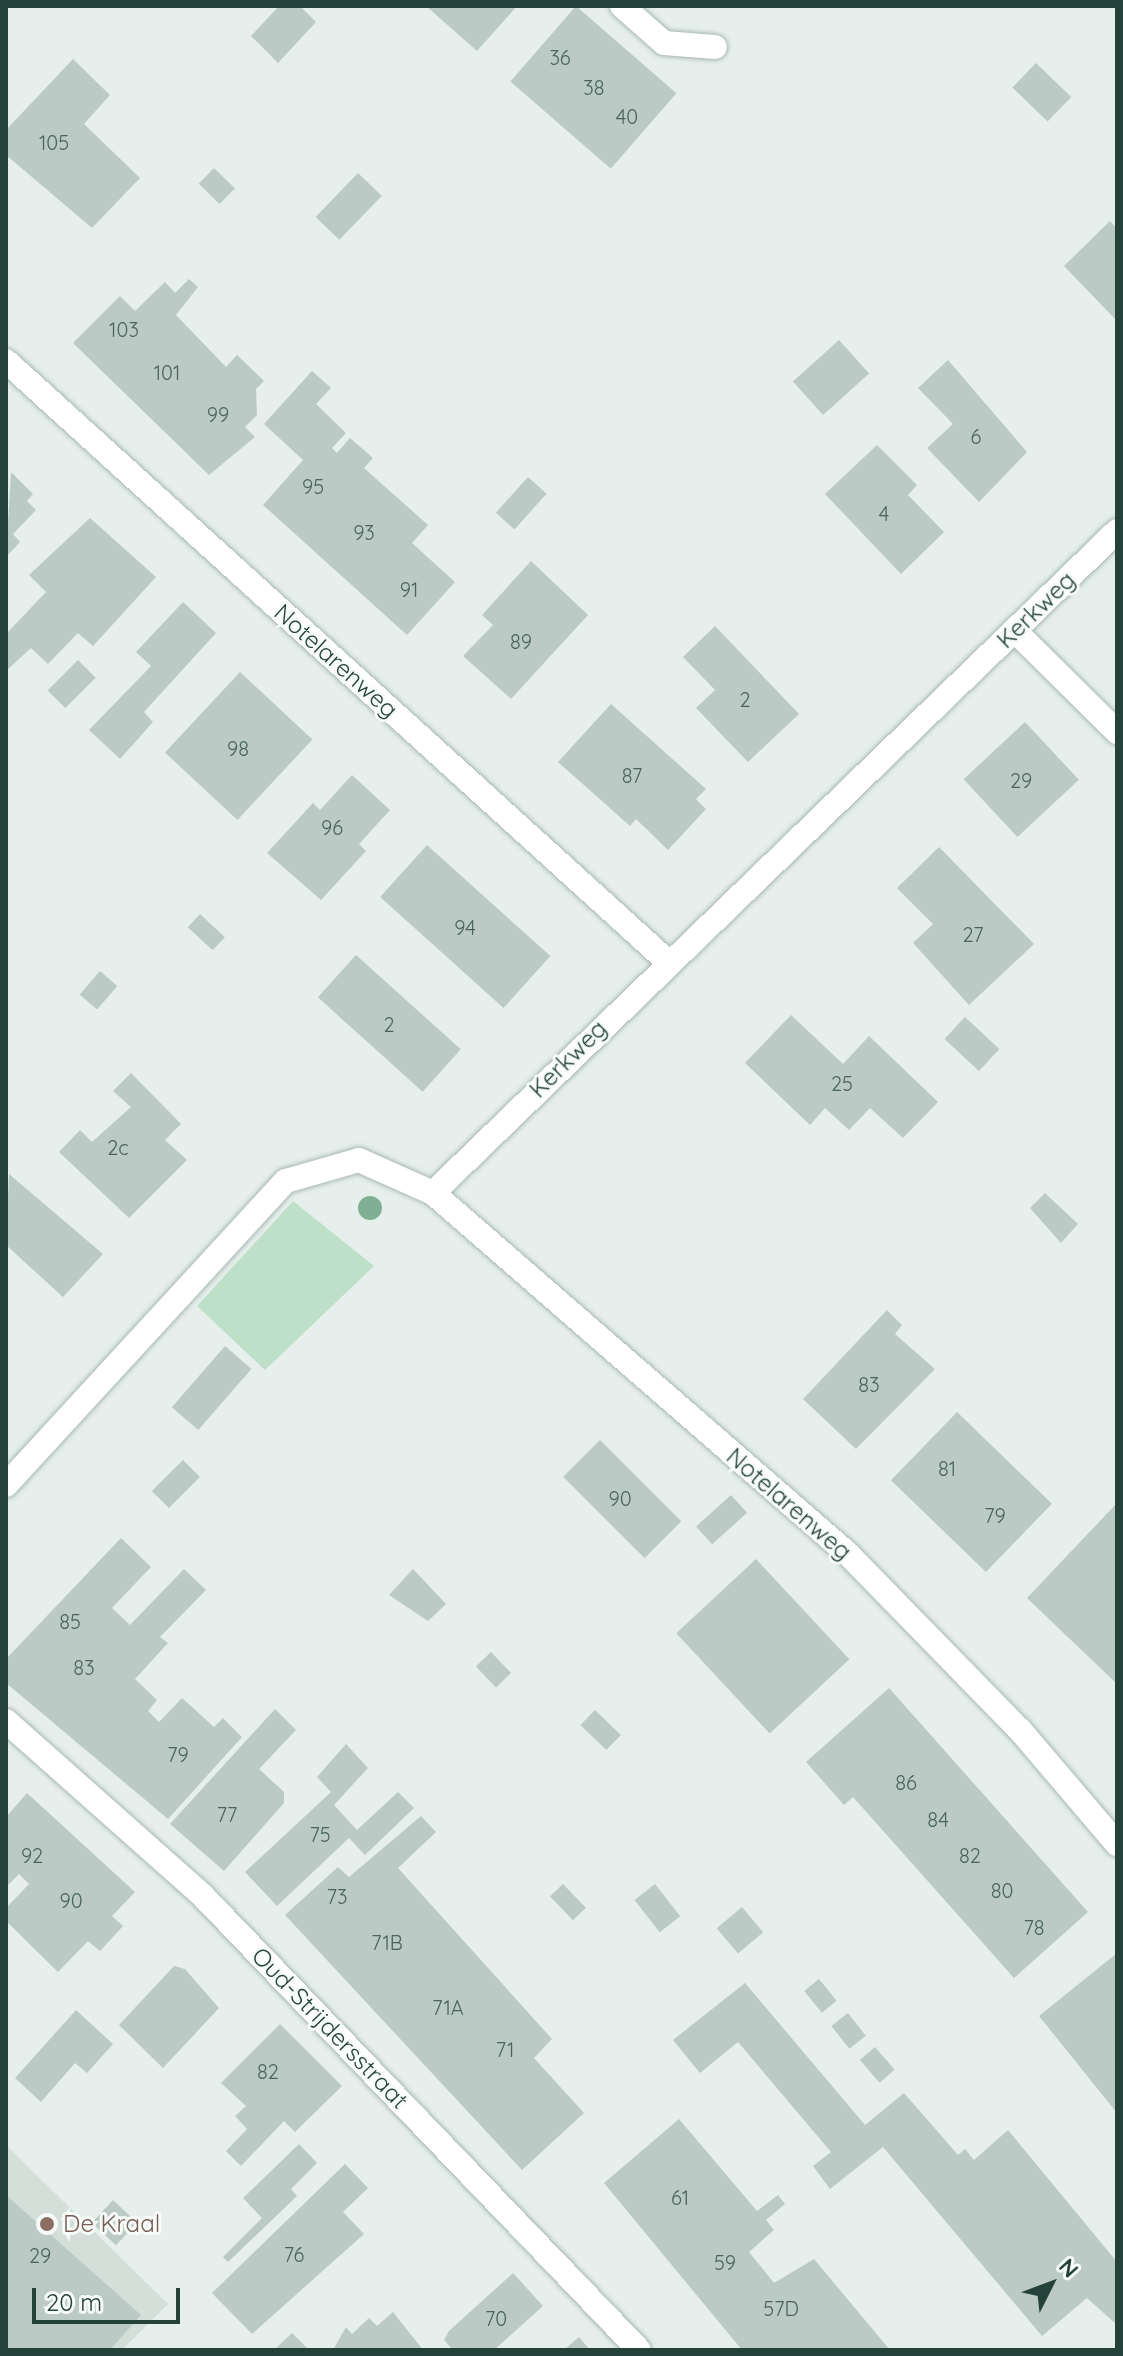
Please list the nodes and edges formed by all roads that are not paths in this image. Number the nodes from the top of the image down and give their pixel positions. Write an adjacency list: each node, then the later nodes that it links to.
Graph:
1 (622, 6): 2 (street)
2 (715, 47)
3 (6, 361): 7 (street, Notelarenweg)
4 (1117, 531): 5 (street, Kerkweg)
5 (1015, 631): 6 (street); 7 (street, Kerkweg)
6 (1117, 732)
7 (667, 961): 8 (street, Kerkweg)
8 (433, 1193): 9 (street); 11 (street, Notelarenweg)
9 (6, 1485)
10 (6, 1721): 12 (street, Oud-Strijdersstraat)
11 (1117, 1844)
12 (639, 2350)

